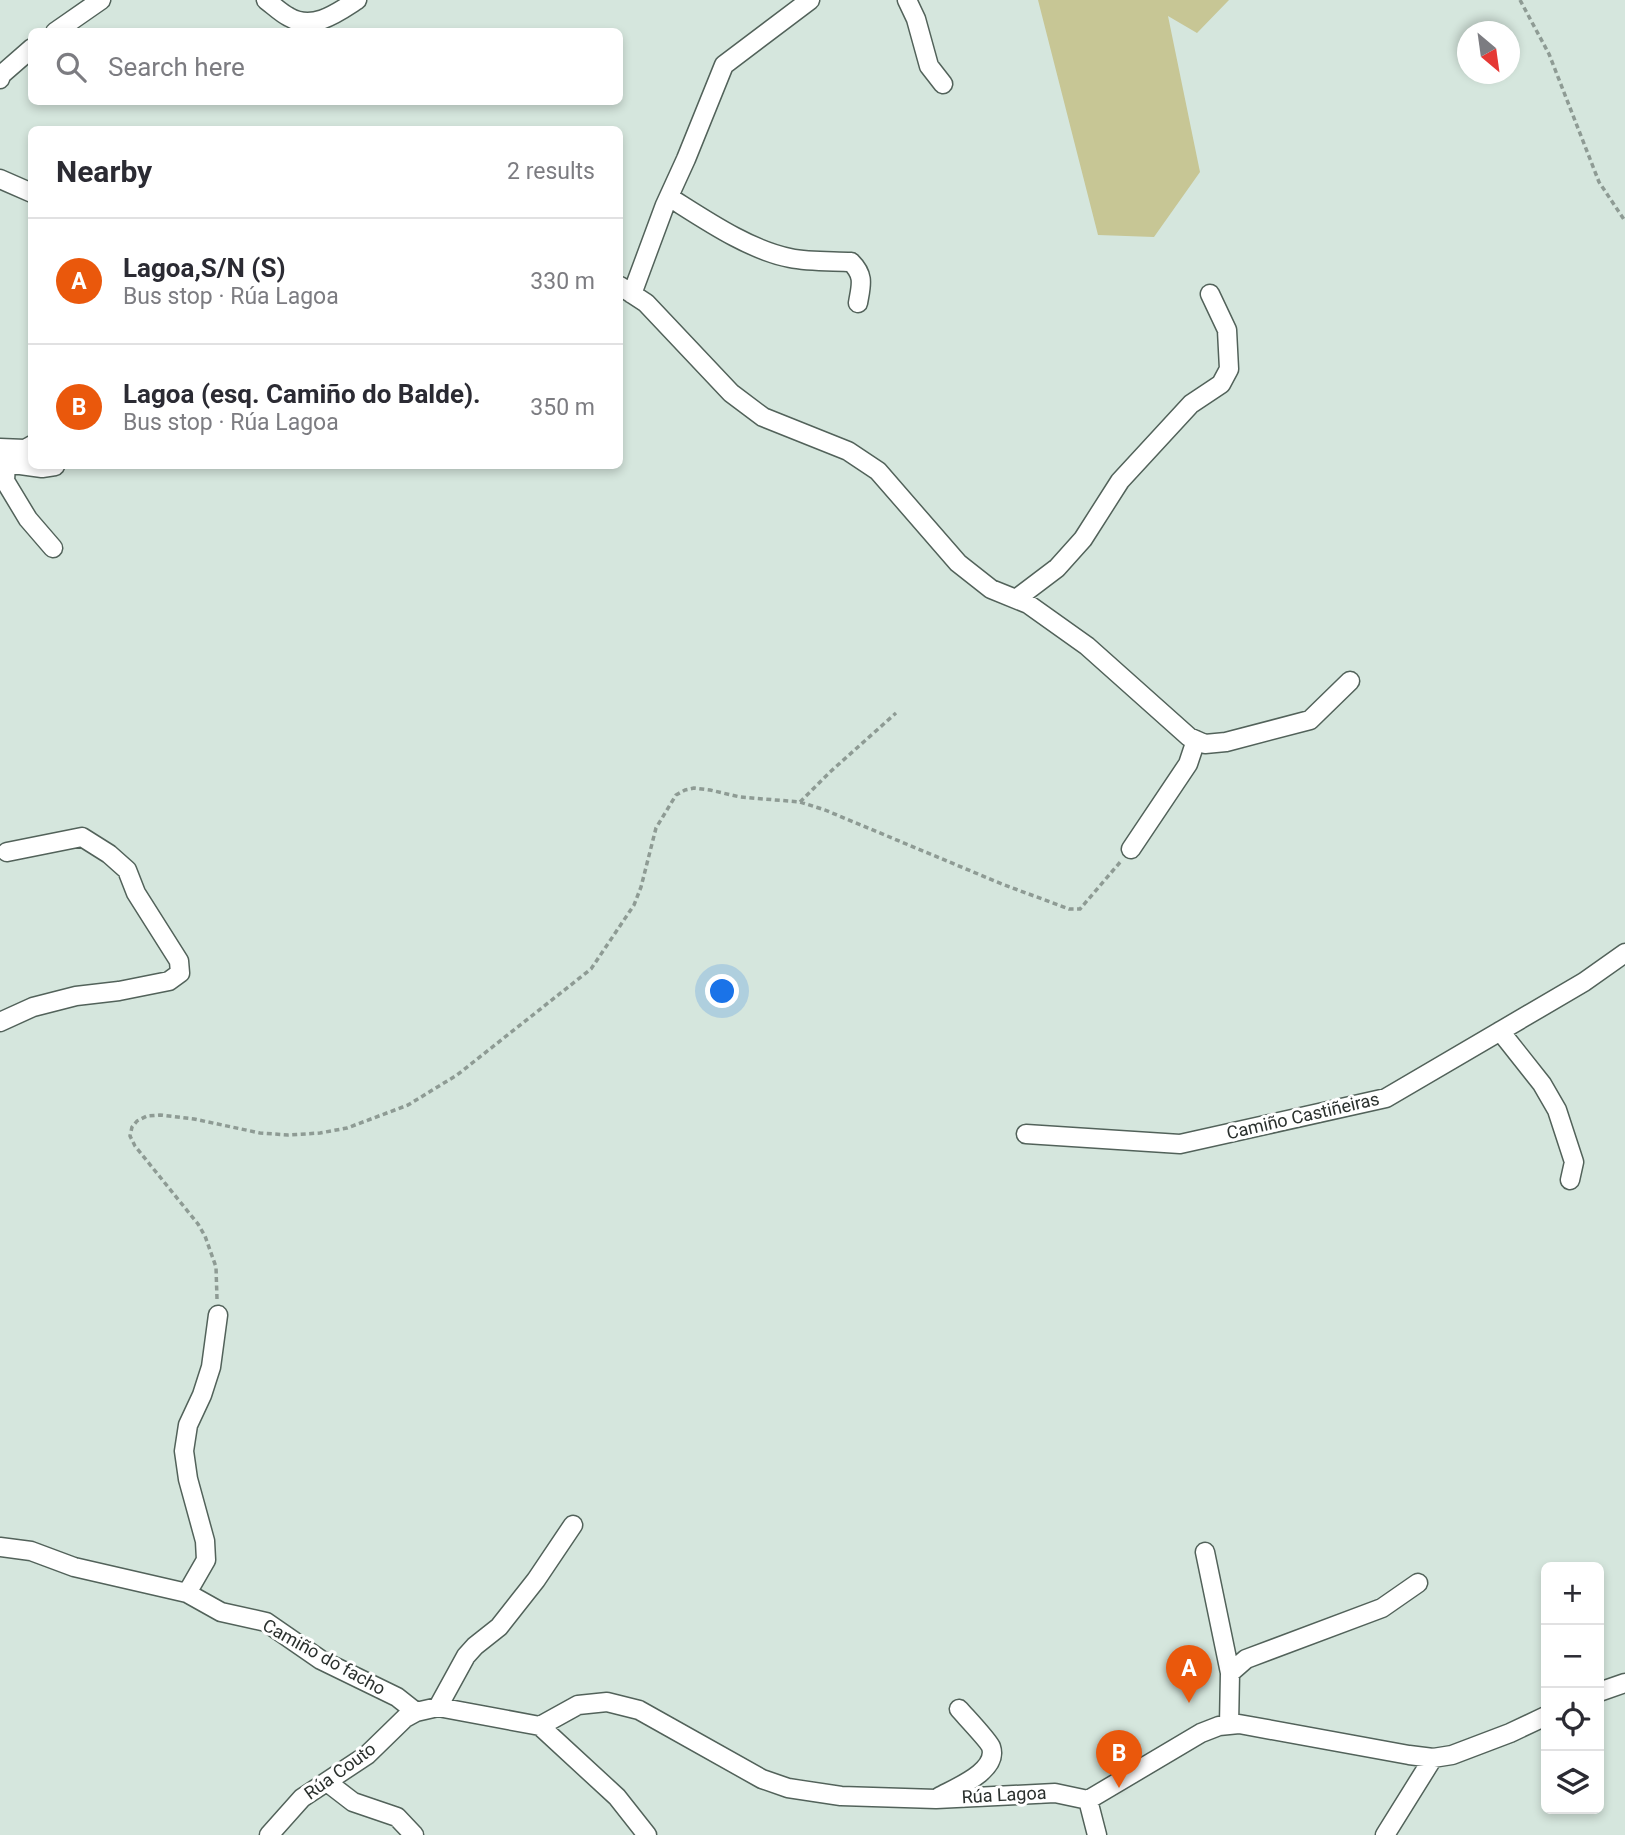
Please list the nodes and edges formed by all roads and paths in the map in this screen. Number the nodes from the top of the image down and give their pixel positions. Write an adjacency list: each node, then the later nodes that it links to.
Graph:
1 (101, 0): 7 (street)
2 (267, 0): 3 (street)
3 (357, 0)
4 (810, 0): 13 (street)
5 (907, 0): 10 (street)
6 (1520, 0): 14 (path)
7 (61, 28)
8 (28, 51): 9 (street)
9 (0, 79)
10 (943, 84)
11 (0, 178): 12 (street)
12 (28, 191)
13 (669, 197): 15 (street); 17 (street)
14 (1625, 220)
15 (626, 290): 22 (street)
16 (1210, 294): 22 (street)
17 (858, 303)
18 (28, 447): 19 (street)
19 (1, 458): 20 (street); 21 (street)
20 (28, 465)
21 (53, 548)
22 (1016, 599): 25 (street)
23 (1349, 681): 25 (street)
24 (896, 713): 26 (path)
25 (1196, 740): 27 (street)
26 (800, 802): 27 (path); 34 (path)
27 (1131, 849)
28 (7, 852): 30 (street)
29 (1625, 953): 31 (street, Camiño Castiñeiras)
30 (0, 1022)
31 (1500, 1031): 32 (street, Camiño Castiñeiras); 33 (street)
32 (1026, 1134)
33 (1570, 1181)
34 (218, 1315): 39 (street)
35 (573, 1525): 43 (street)
36 (0, 1547): 39 (street, Camiño do facho)
37 (1205, 1552): 40 (street)
38 (1418, 1583): 40 (street)
39 (187, 1593): 45 (street, Camiño do facho)
40 (1230, 1673): 47 (street)
41 (1625, 1683): 42 (street)
42 (1604, 1690)
43 (438, 1707): 45 (street); 48 (street)
44 (959, 1709): 51 (street)
45 (416, 1712): 50 (street, Rúa Couto)
46 (1541, 1718): 49 (street)
47 (1229, 1725): 49 (street); 52 (street)
48 (540, 1726): 51 (street, Rúa Lagoa); 55 (street)
49 (1433, 1758): 57 (street)
50 (327, 1782): 53 (street, Rúa Couto); 54 (street)
51 (936, 1799): 52 (street, Rúa Lagoa)
52 (1088, 1800): 56 (street)
53 (269, 1835)
54 (414, 1835)
55 (647, 1835)
56 (1097, 1835)
57 (1385, 1835)

